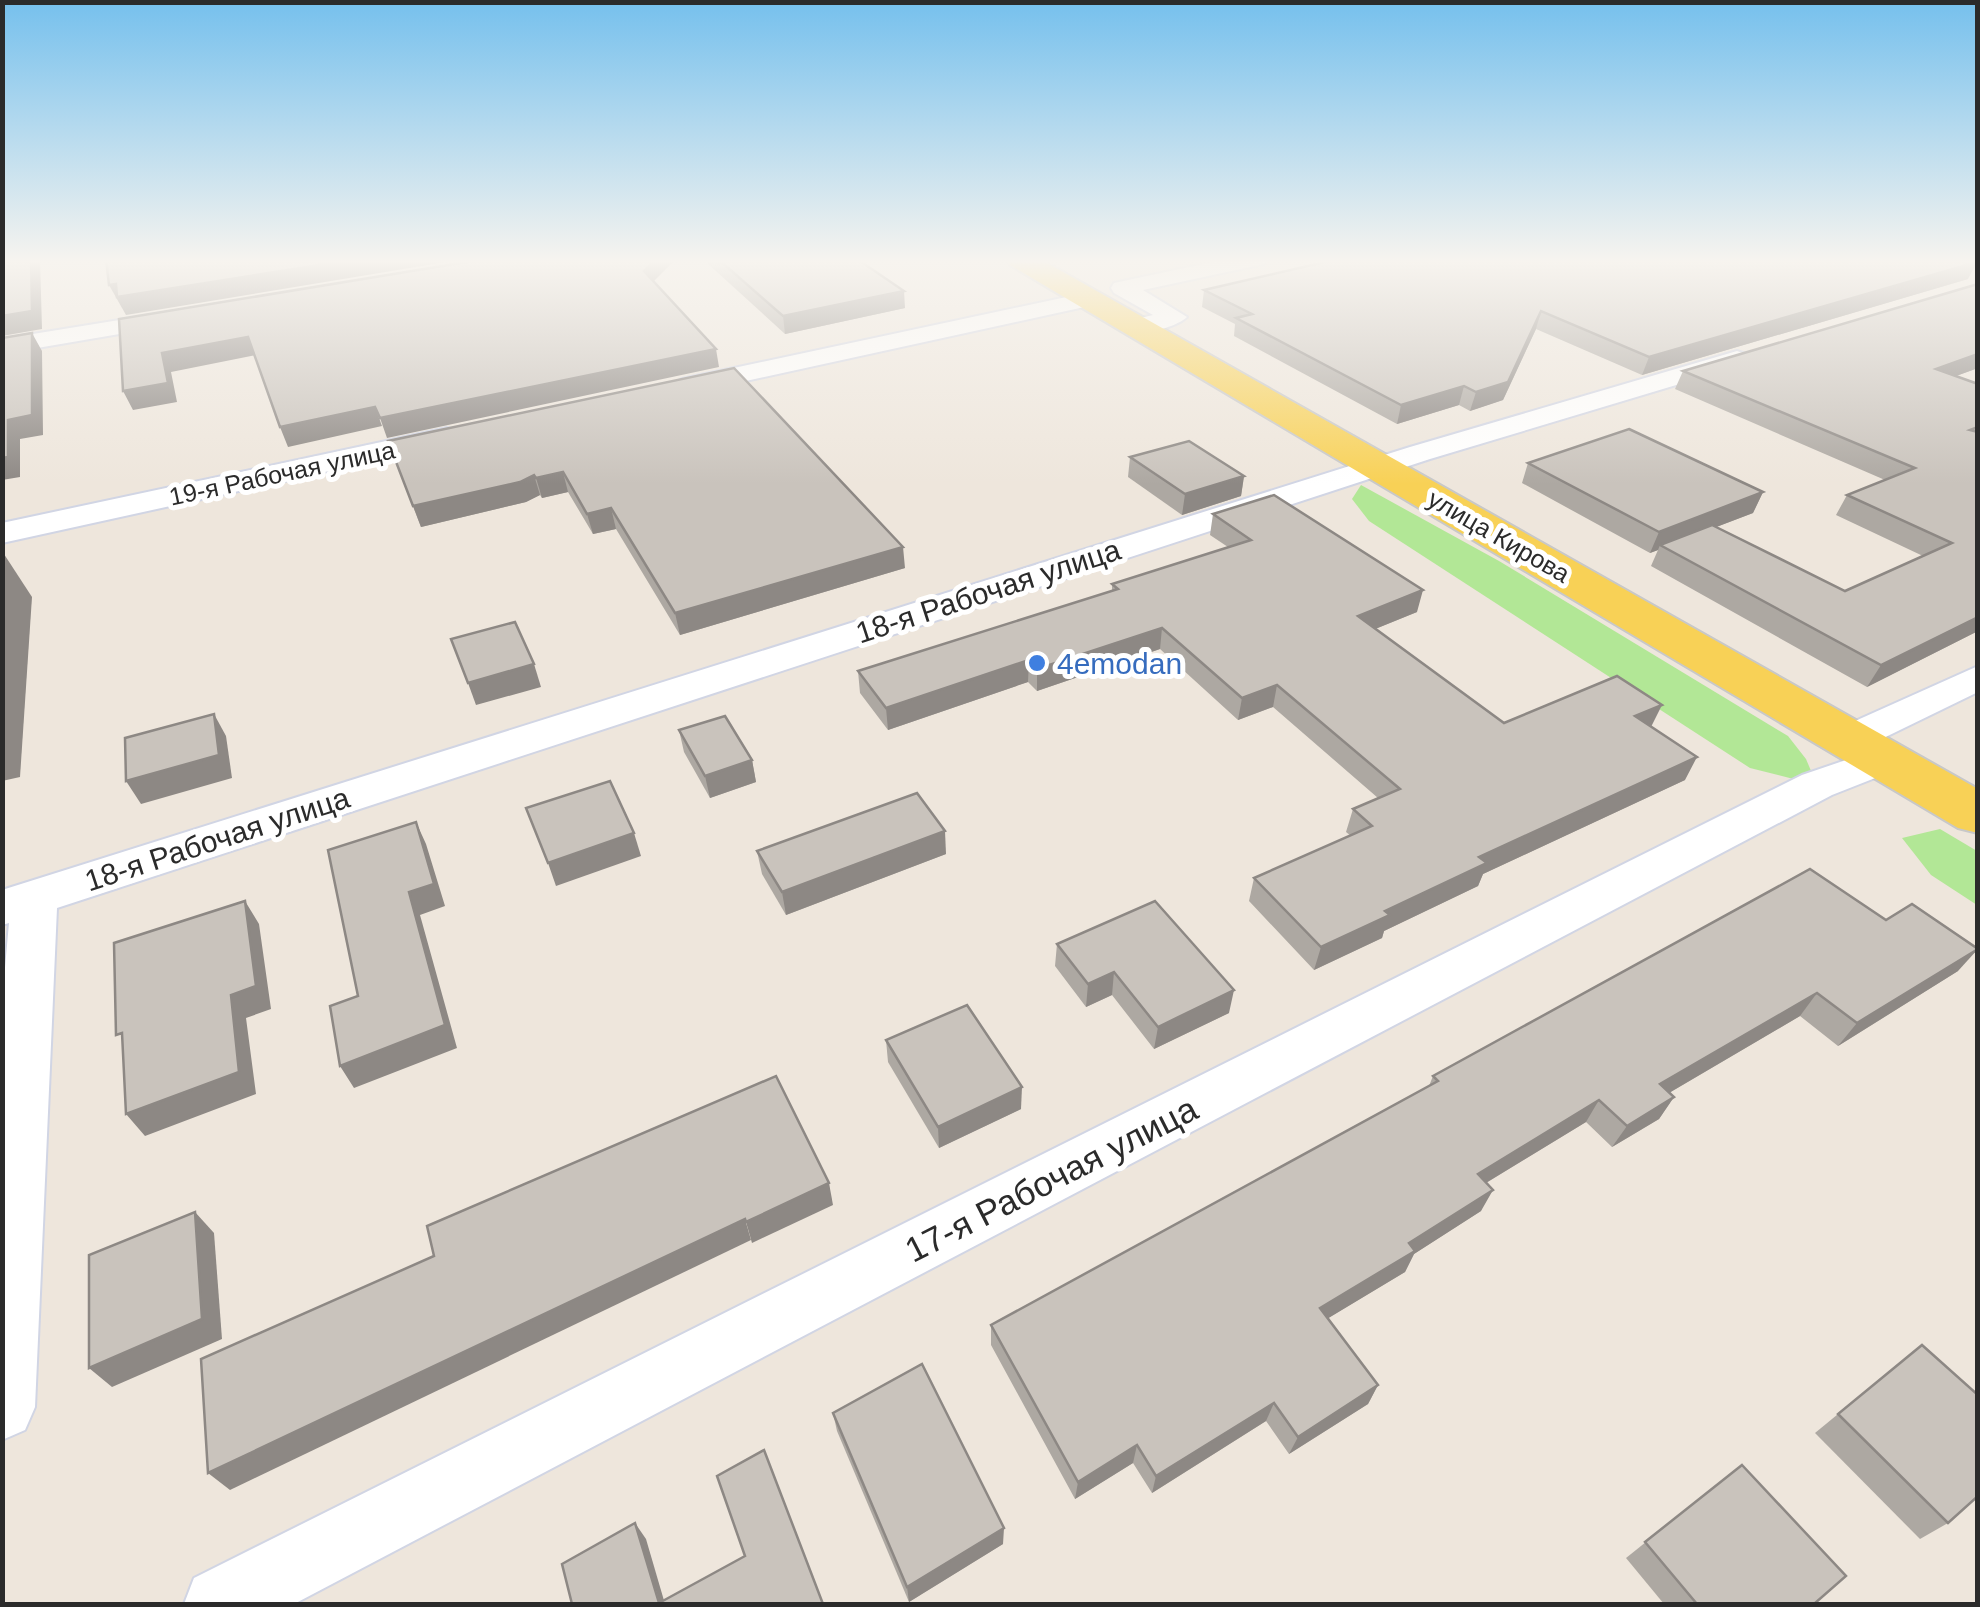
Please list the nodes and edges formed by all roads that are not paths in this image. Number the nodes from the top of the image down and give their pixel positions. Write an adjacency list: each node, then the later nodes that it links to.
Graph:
1 (74, 334): 4 (street)
2 (928, 334): 6 (street)
3 (1150, 334): 8 (main road, улица Кирова)
4 (2, 346)
5 (1773, 348): 8 (street, 18-я Рабочая улица)
6 (663, 391)
7 (468, 433): 9 (street, 19-я Рабочая улица)
8 (1378, 466): 11 (main road, улица Кирова); 13 (street, 18-я Рабочая улица)
9 (2, 533)
10 (1978, 678): 11 (street, 17-я Рабочая улица)
11 (1867, 750): 12 (main road, улица Кирова); 15 (street, 17-я Рабочая улица)
12 (1978, 814)
13 (18, 903): 14 (street)
14 (2, 1407)
15 (220, 1604)

